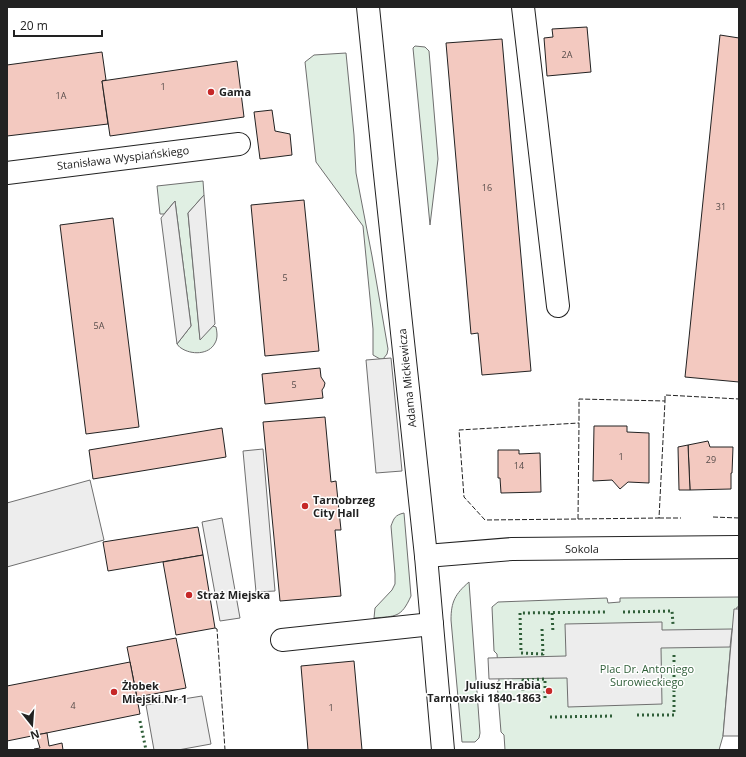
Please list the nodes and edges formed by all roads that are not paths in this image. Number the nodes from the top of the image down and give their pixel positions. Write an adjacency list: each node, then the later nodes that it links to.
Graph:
1 (368, 7): 7 (street, Adama Mickiewicza)
2 (523, 7): 5 (street)
3 (239, 144): 4 (street, Stanisława Wyspiańskiego)
4 (7, 173)
5 (558, 306)
6 (739, 547): 7 (street, Sokola)
7 (426, 556): 8 (street, Adama Mickiewicza)
8 (432, 624): 9 (street); 10 (street, Adama Mickiewicza)
9 (282, 640)
10 (443, 750)

